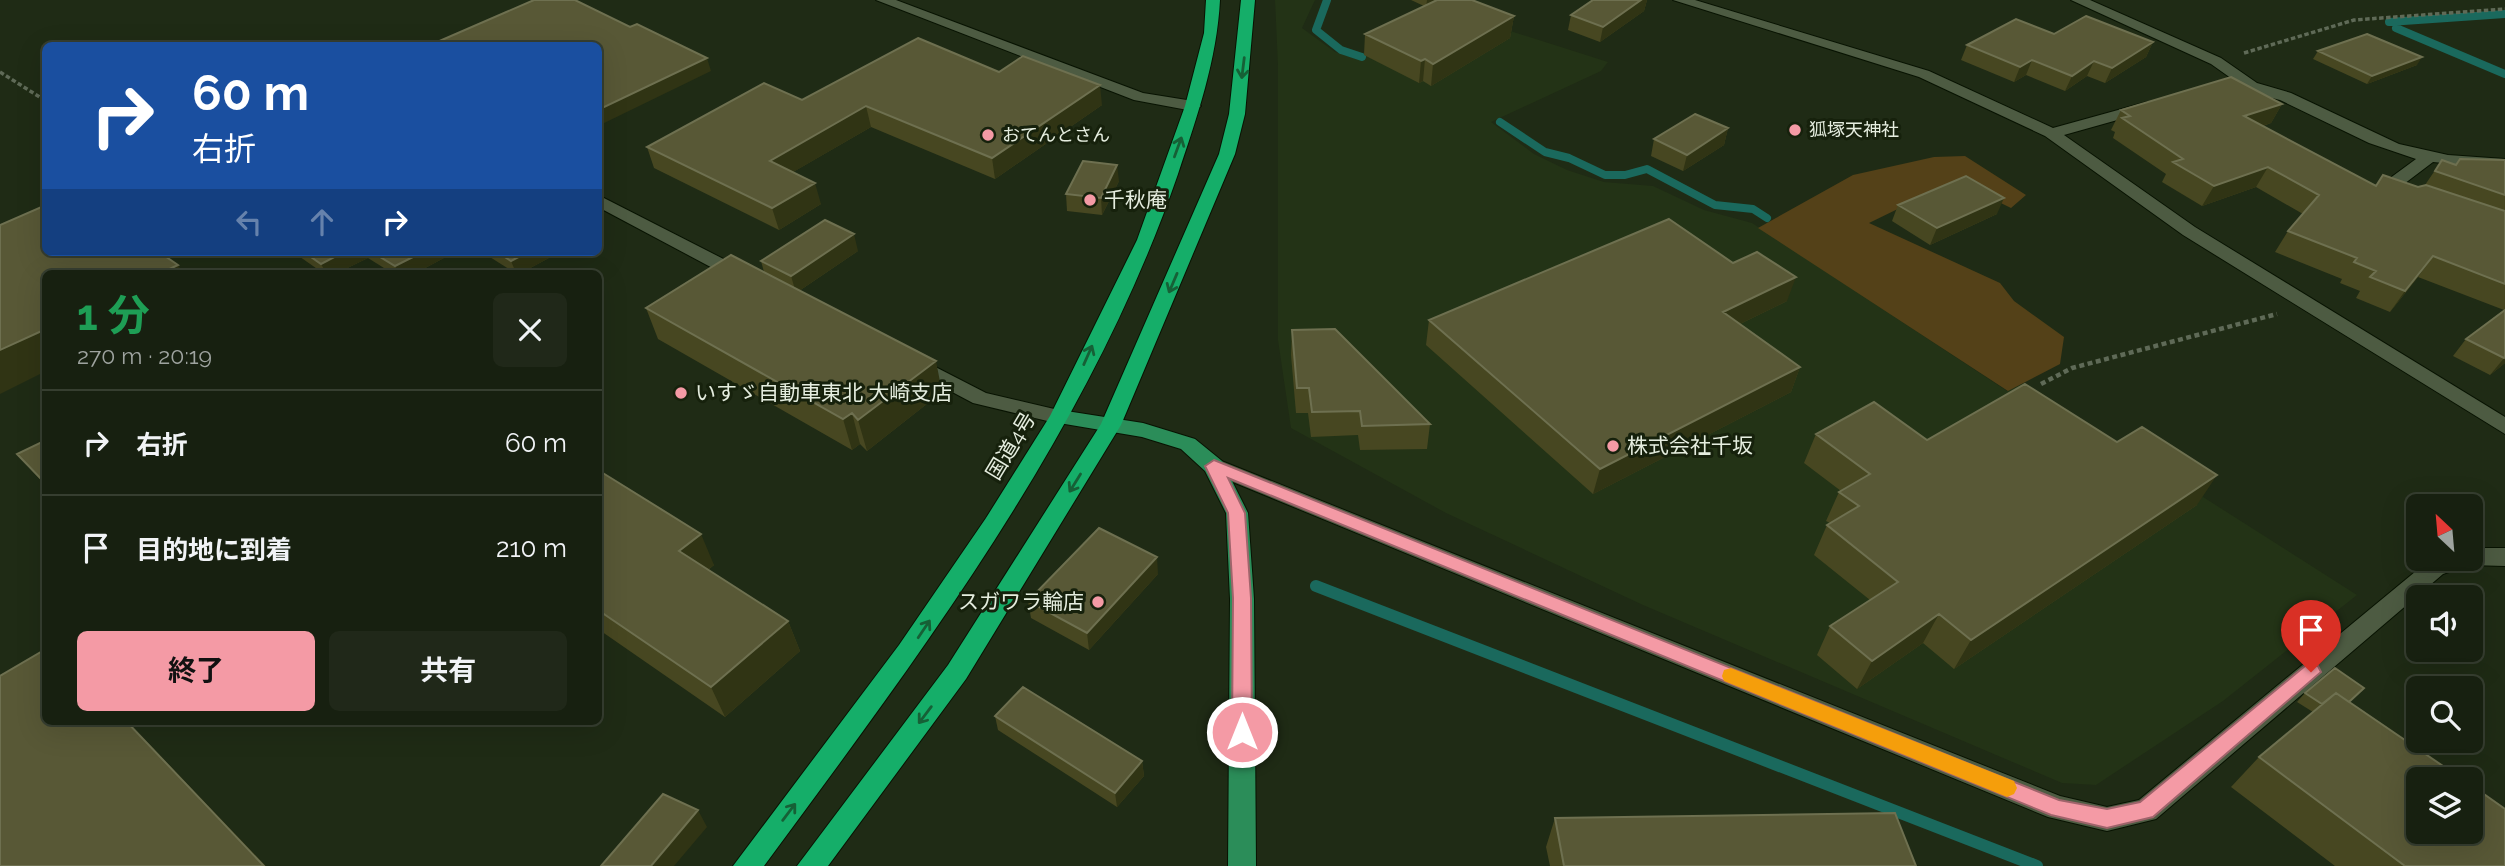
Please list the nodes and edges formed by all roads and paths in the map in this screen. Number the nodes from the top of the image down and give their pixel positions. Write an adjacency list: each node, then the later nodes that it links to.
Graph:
1 (883, 0): 13 (street)
2 (1213, 0): 13 (highway, 国道4号)
3 (1248, 0): 24 (highway, one-way to 24)
4 (1681, 0): 14 (street)
5 (2078, 0): 7 (street)
6 (2505, 9): 7 (path)
7 (2216, 61): 9 (street)
8 (0, 72): 11 (path)
9 (2251, 86): 10 (street); 15 (street)
10 (2199, 93)
11 (42, 98)
12 (2159, 104): 14 (street)
13 (1193, 106): 23 (highway, 国道4号, one-way to 13)
14 (2051, 133): 20 (street)
15 (2429, 157): 16 (street); 17 (street)
16 (2505, 164)
17 (2413, 197)
18 (602, 202): 19 (street)
19 (759, 286)
20 (2308, 306): 22 (path); 25 (street)
21 (897, 353): 23 (street)
22 (2041, 384)
23 (1060, 417): 24 (main road); 30 (highway, 国道4号, one-way to 23)
24 (1111, 425): 26 (main road); 31 (highway, one-way to 31)
25 (2505, 427)
26 (1214, 466): 29 (street); 32 (main road)
27 (2505, 556): 28 (street)
28 (2483, 557)
29 (2431, 571)
30 (747, 866)
31 (811, 866)
32 (1242, 866)

